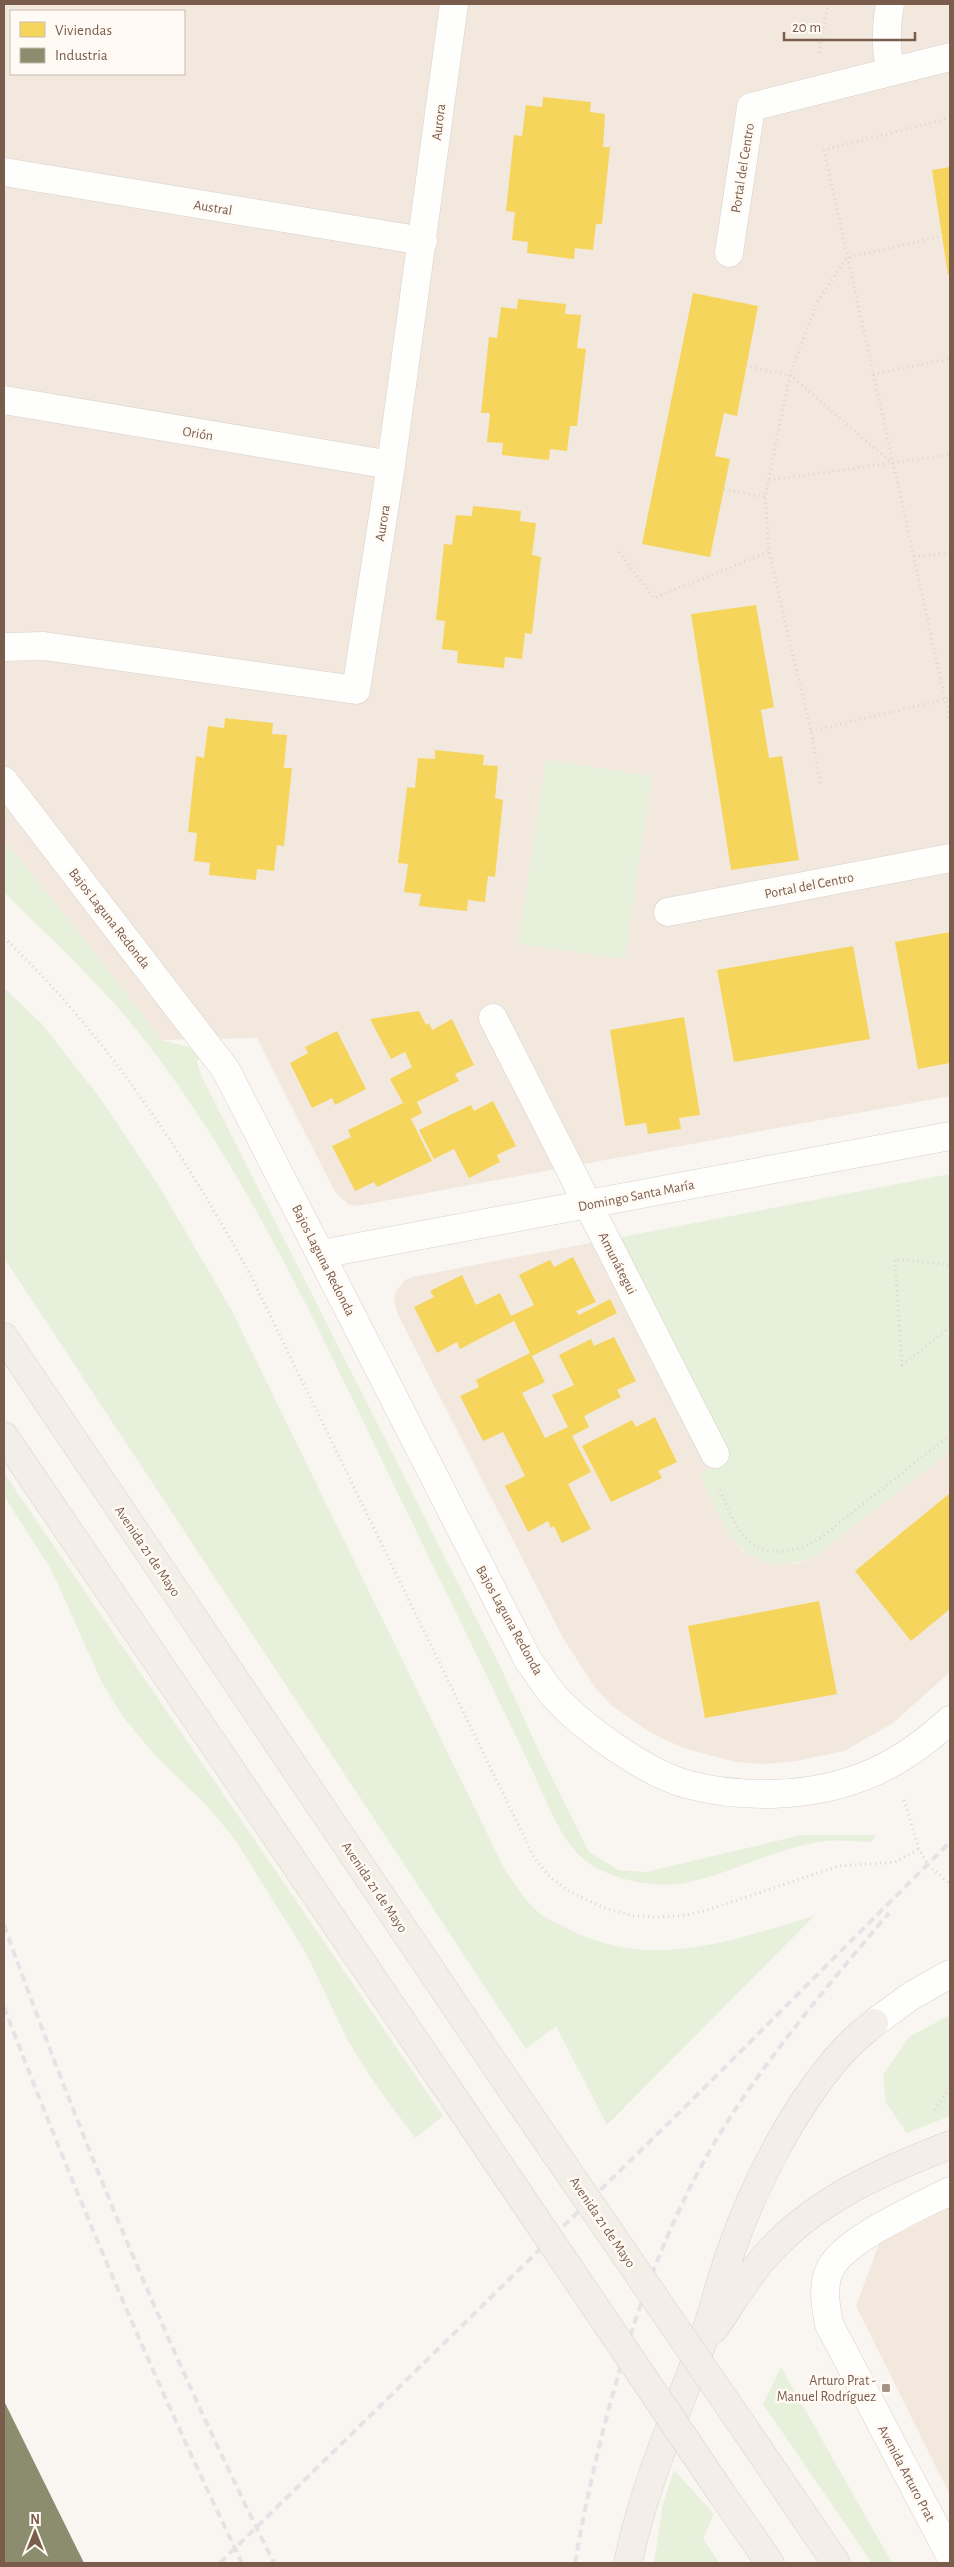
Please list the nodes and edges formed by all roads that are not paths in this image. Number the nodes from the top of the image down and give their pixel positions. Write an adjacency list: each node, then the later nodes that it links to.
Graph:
1 (454, 4): 6 (street, Aurora)
2 (890, 4): 4 (street)
3 (950, 58): 4 (street, Portal del Centro)
4 (891, 72): 7 (street, Portal del Centro)
5 (4, 172): 6 (street, Austral)
6 (423, 241): 9 (street, Aurora)
7 (729, 253)
8 (4, 400): 9 (street, Orión)
9 (391, 465): 10 (street, Aurora)
10 (4, 647)
11 (4, 780): 17 (street, Bajos Laguna Redonda)
12 (950, 858): 13 (street, Portal del Centro)
13 (668, 912)
14 (493, 1018): 16 (street, Amunátegui)
15 (950, 1136): 16 (street, Domingo Santa María)
16 (588, 1204): 17 (street, Domingo Santa María); 20 (street, Amunátegui)
17 (321, 1254): 21 (street, Bajos Laguna Redonda)
18 (4, 1337): 30 (main road, Avenida 21 de Mayo, bridge)
19 (4, 1436): 29 (main road, bridge)
20 (715, 1454)
21 (950, 1720)
22 (950, 1974): 23 (street)
23 (874, 2023): 26 (main road)
24 (950, 2145): 26 (main road)
25 (950, 2191): 27 (street, Avenida Arturo Prat)
26 (700, 2348): 28 (main road)
27 (950, 2555)
28 (628, 2563)
29 (770, 2563)
30 (836, 2563)

